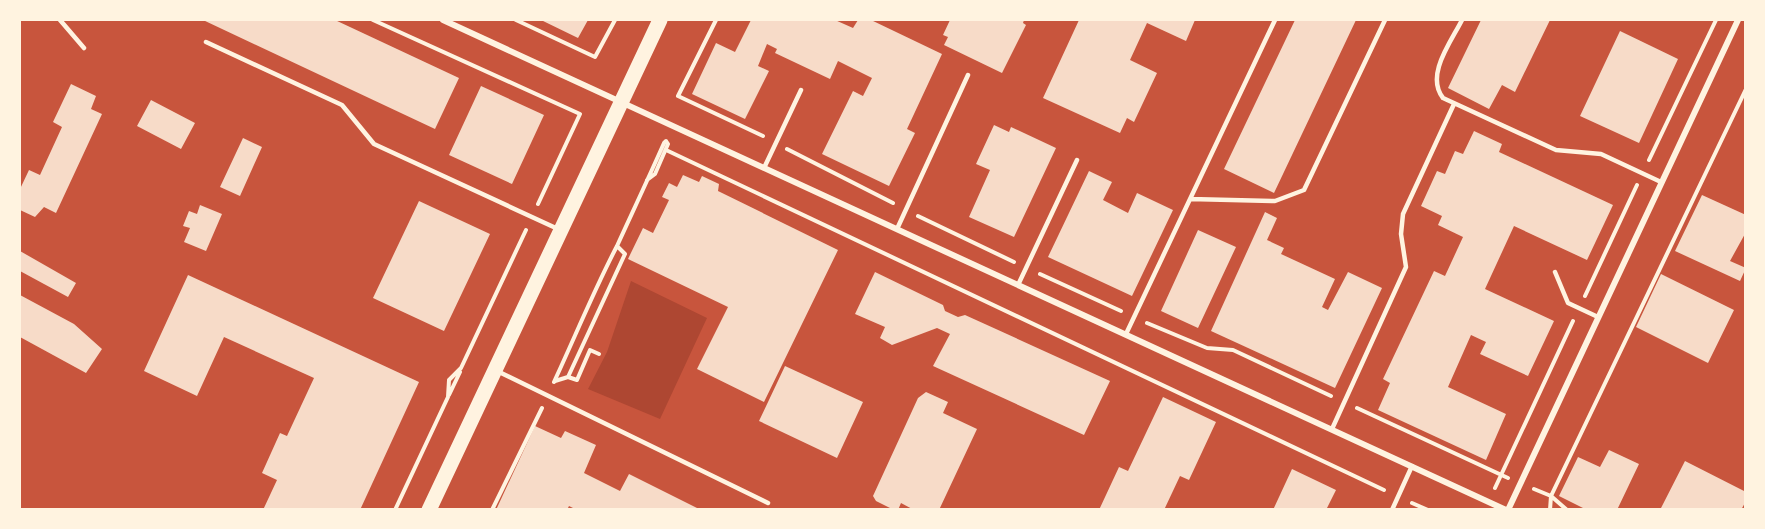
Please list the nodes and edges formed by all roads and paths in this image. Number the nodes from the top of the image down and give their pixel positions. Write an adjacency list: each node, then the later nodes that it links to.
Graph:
1 (60, 20): 14 (lane)
2 (373, 20): 28 (path)
3 (443, 20): 18 (street)
4 (516, 20): 5 (path)
5 (615, 20)
6 (660, 20): 18 (main road)
7 (716, 20): 20 (path)
8 (1275, 20): 27 (lane)
9 (1385, 20): 27 (lane)
10 (1462, 20): 19 (lane)
11 (1716, 20): 24 (path)
12 (1737, 20): 26 (street)
13 (206, 42): 28 (lane)
14 (84, 48)
15 (969, 75): 29 (lane)
16 (1746, 89): 46 (path)
17 (801, 90): 20 (lane)
18 (621, 102): 23 (street); 30 (main road)
19 (1454, 104): 24 (lane); 42 (lane)
20 (776, 142): 23 (lane)
21 (666, 150): 25 (path); 25 (path); 45 (path)
22 (1077, 160): 33 (lane)
23 (764, 168): 29 (street)
24 (1642, 174): 26 (lane); 34 (path)
25 (647, 180): 31 (path)
26 (1661, 182): 35 (street)
27 (1190, 199): 36 (lane)
28 (532, 217): 30 (lane); 48 (path)
29 (897, 229): 33 (street)
30 (560, 230): 38 (main road)
31 (617, 246): 39 (path); 40 (path)
32 (1555, 272): 34 (lane)
33 (1018, 285): 36 (street)
34 (1579, 308): 35 (lane); 44 (path)
35 (1598, 317): 53 (street)
36 (1126, 334): 42 (street)
37 (598, 354): 39 (path)
38 (494, 370): 41 (lane); 49 (main road)
39 (568, 377): 40 (path)
40 (554, 382): 41 (path)
41 (548, 396): 47 (lane); 50 (path)
42 (1332, 429): 43 (street)
43 (1412, 466): 45 (lane); 53 (street)
44 (1502, 476)
45 (1398, 496): 51 (lane); 52 (path)
46 (1551, 496): 54 (path); 55 (path)
47 (768, 503)
48 (395, 510)
49 (429, 510)
50 (492, 510)
51 (1392, 510)
52 (1428, 510)
53 (1507, 510)
54 (1550, 510)
55 (1567, 510)

